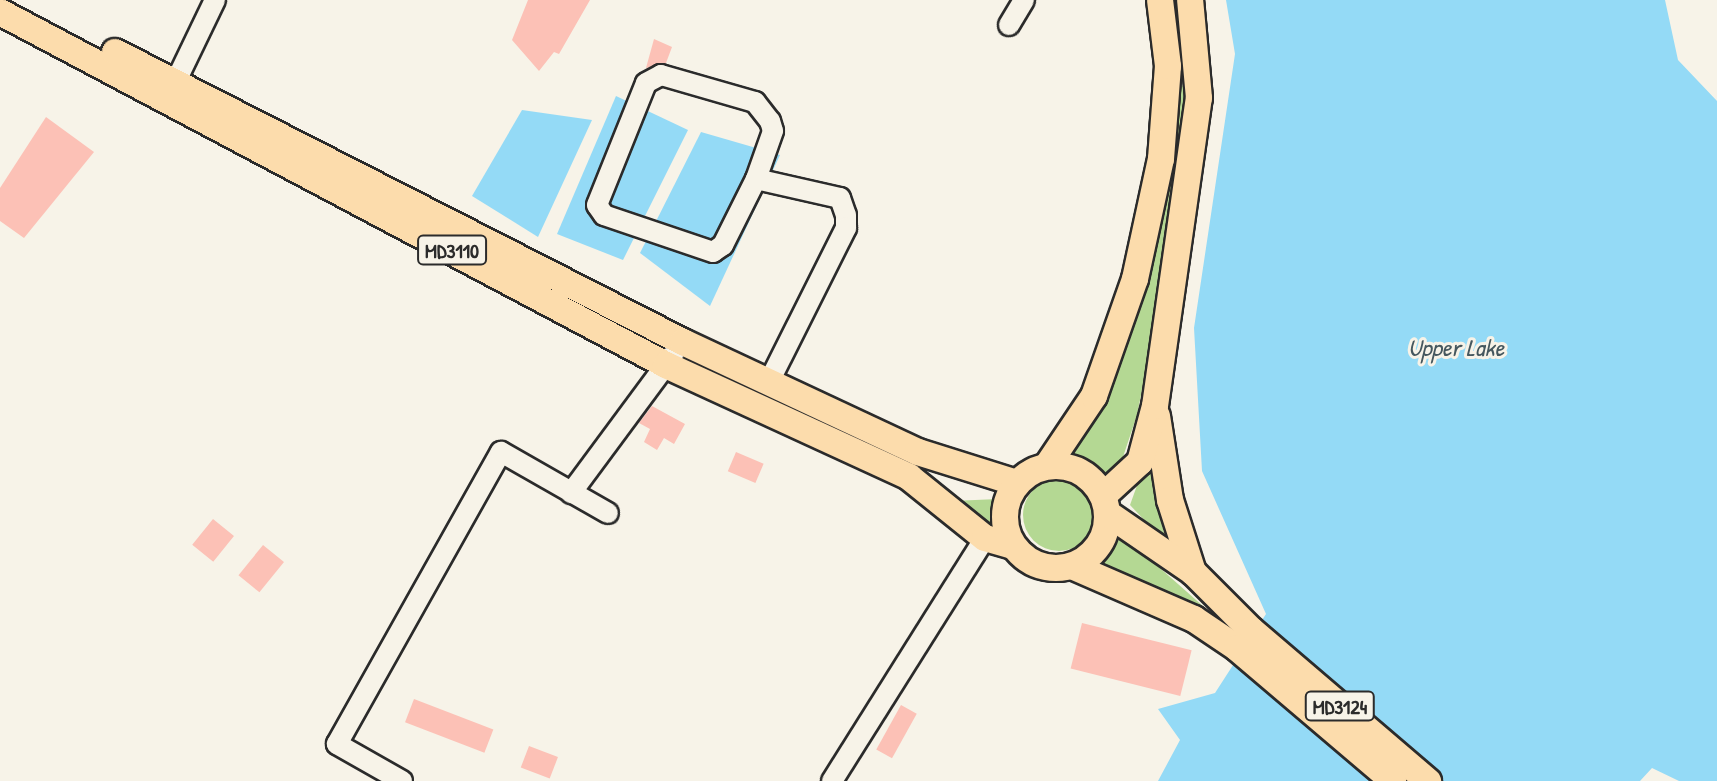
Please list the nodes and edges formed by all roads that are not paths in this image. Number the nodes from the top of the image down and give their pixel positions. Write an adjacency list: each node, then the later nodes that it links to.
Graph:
1 (3, 0): 8 (main road, MD3110)
2 (215, 0): 8 (street)
3 (1024, 0): 7 (street)
4 (1160, 0): 14 (main road)
5 (1190, 0): 13 (main road)
6 (0, 12): 11 (main road, MD3110)
7 (1009, 25)
8 (176, 81): 10 (main road, MD3110)
9 (756, 179): 9 (street); 12 (street)
10 (683, 342): 11 (street); 12 (main road, MD3110)
11 (666, 365): 16 (street); 19 (main road, MD3110)
12 (769, 382): 15 (main road, MD3110)
13 (1155, 406): 17 (main road); 22 (main road)
14 (1047, 466): 15 (main road); 17 (main road)
15 (1017, 483): 20 (main road)
16 (571, 493): 18 (street); 24 (street)
17 (1105, 504): 21 (main road); 22 (main road)
18 (608, 513)
19 (985, 538): 20 (main road); 25 (street)
20 (1013, 546): 21 (main road)
21 (1072, 566): 23 (main road)
22 (1193, 572): 23 (main road, MD3124)
23 (1244, 639): 26 (main road, MD3124); 27 (main road, MD3124)
24 (402, 781)
25 (832, 781)
26 (1393, 781)
27 (1428, 781)

